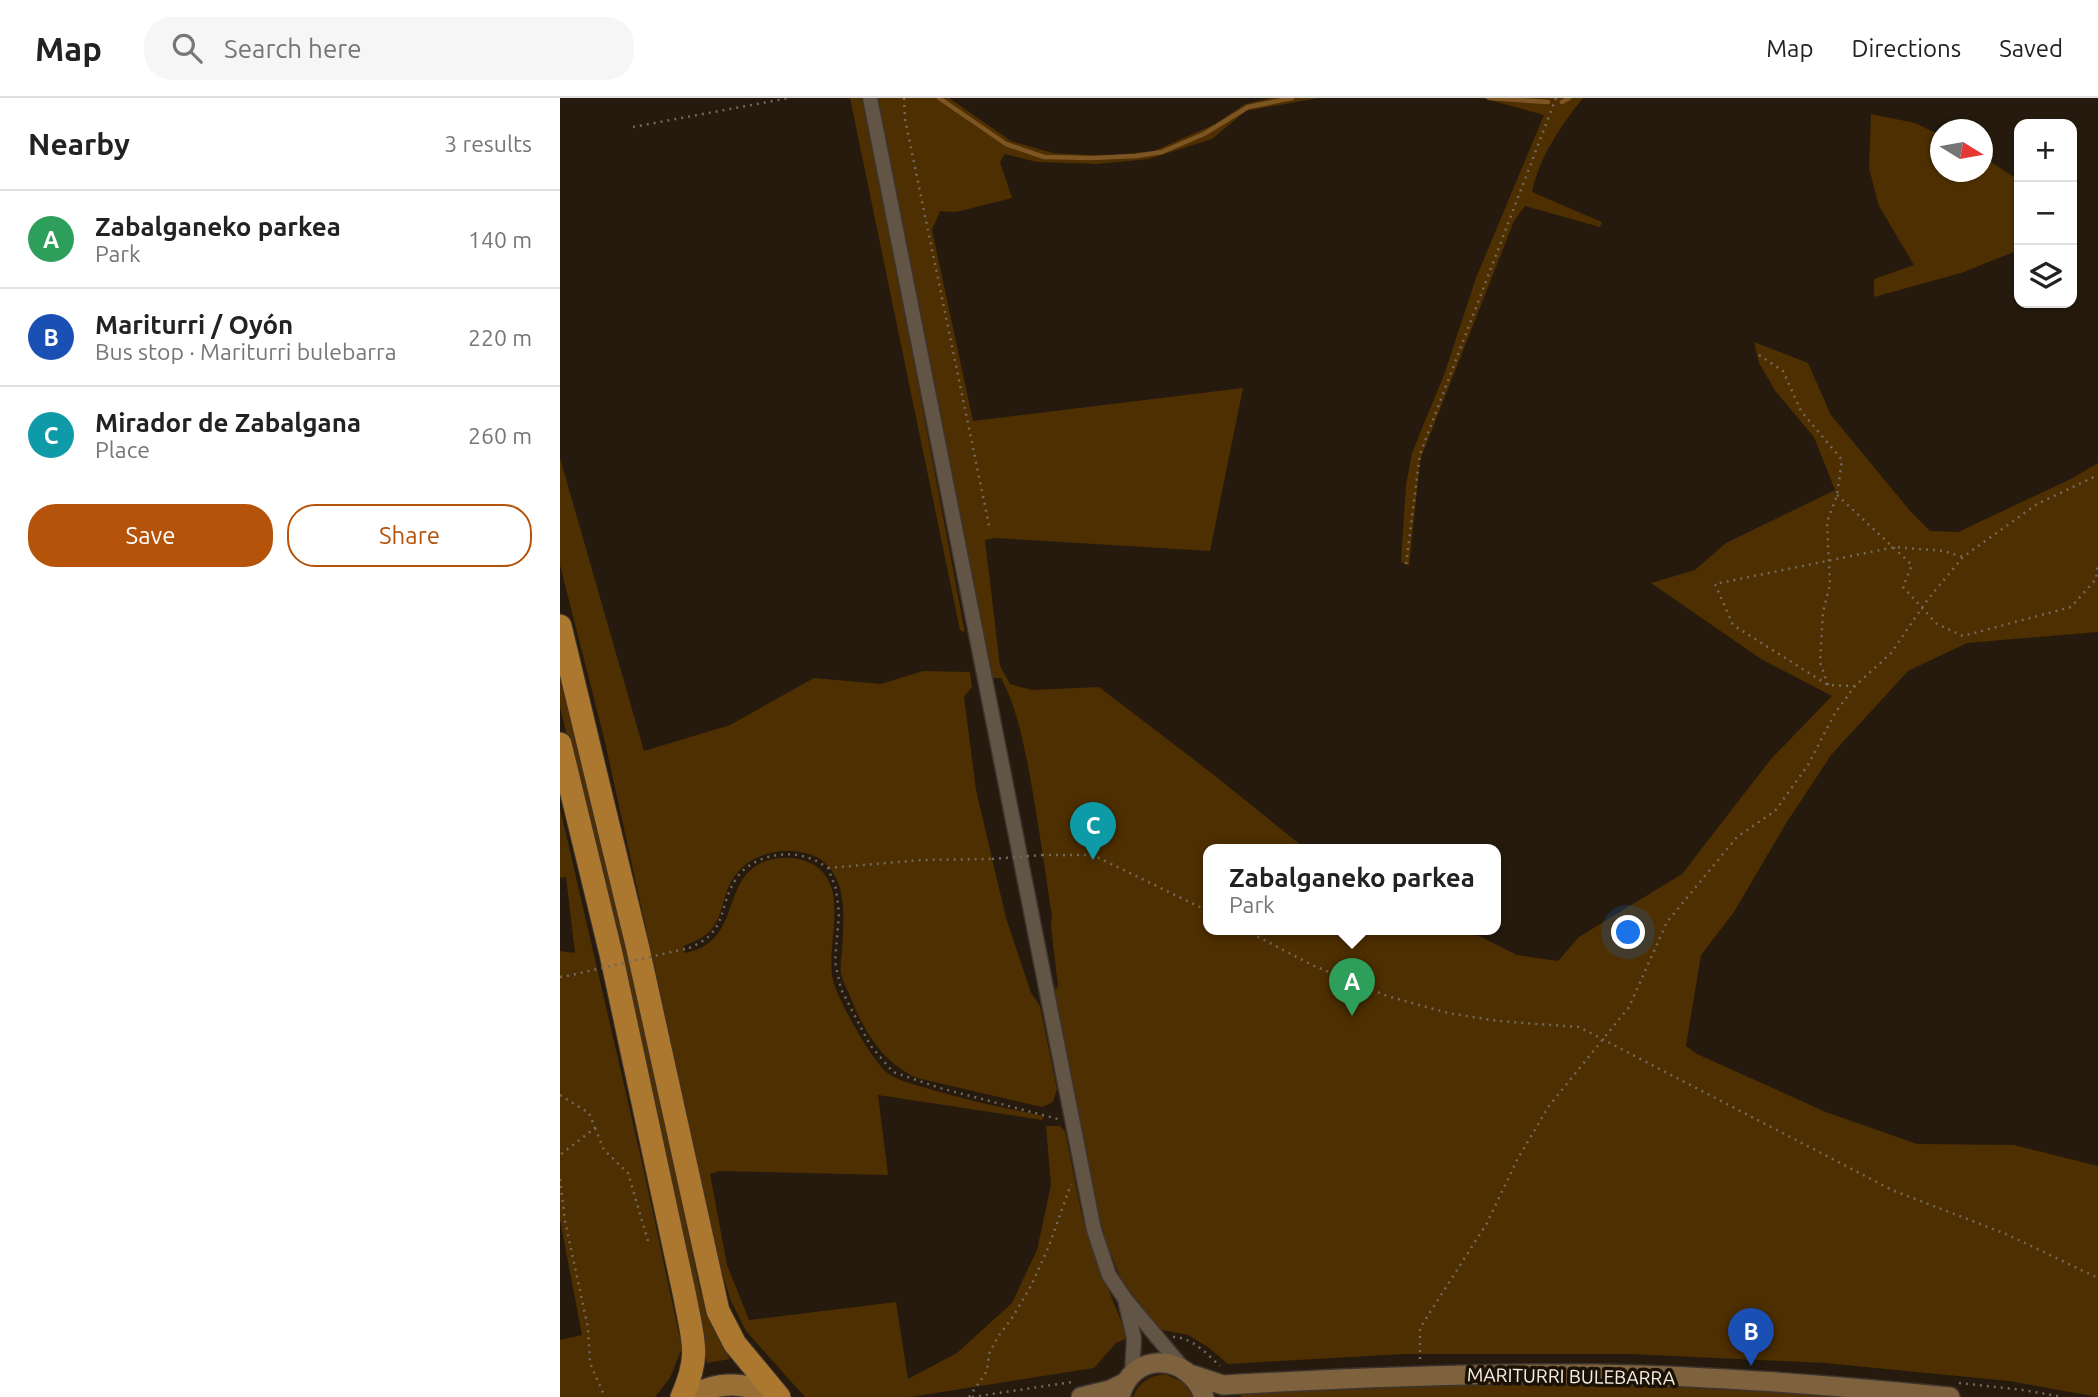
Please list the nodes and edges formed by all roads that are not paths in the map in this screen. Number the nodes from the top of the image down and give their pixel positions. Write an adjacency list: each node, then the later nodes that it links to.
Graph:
1 (870, 98): 4 (street)
2 (560, 625): 10 (highway)
3 (560, 744): 8 (highway)
4 (1125, 1300): 5 (street); 6 (street)
5 (1187, 1371): 6 (main road, MARITURRI BULEBARRA); 11 (main road); 12 (main road, MARITURRI BULEBARRA)
6 (1126, 1384): 7 (main road)
7 (1077, 1390)
8 (681, 1397)
9 (691, 1397): 10 (main road)
10 (777, 1397)
11 (1204, 1397)
12 (1950, 1397)

